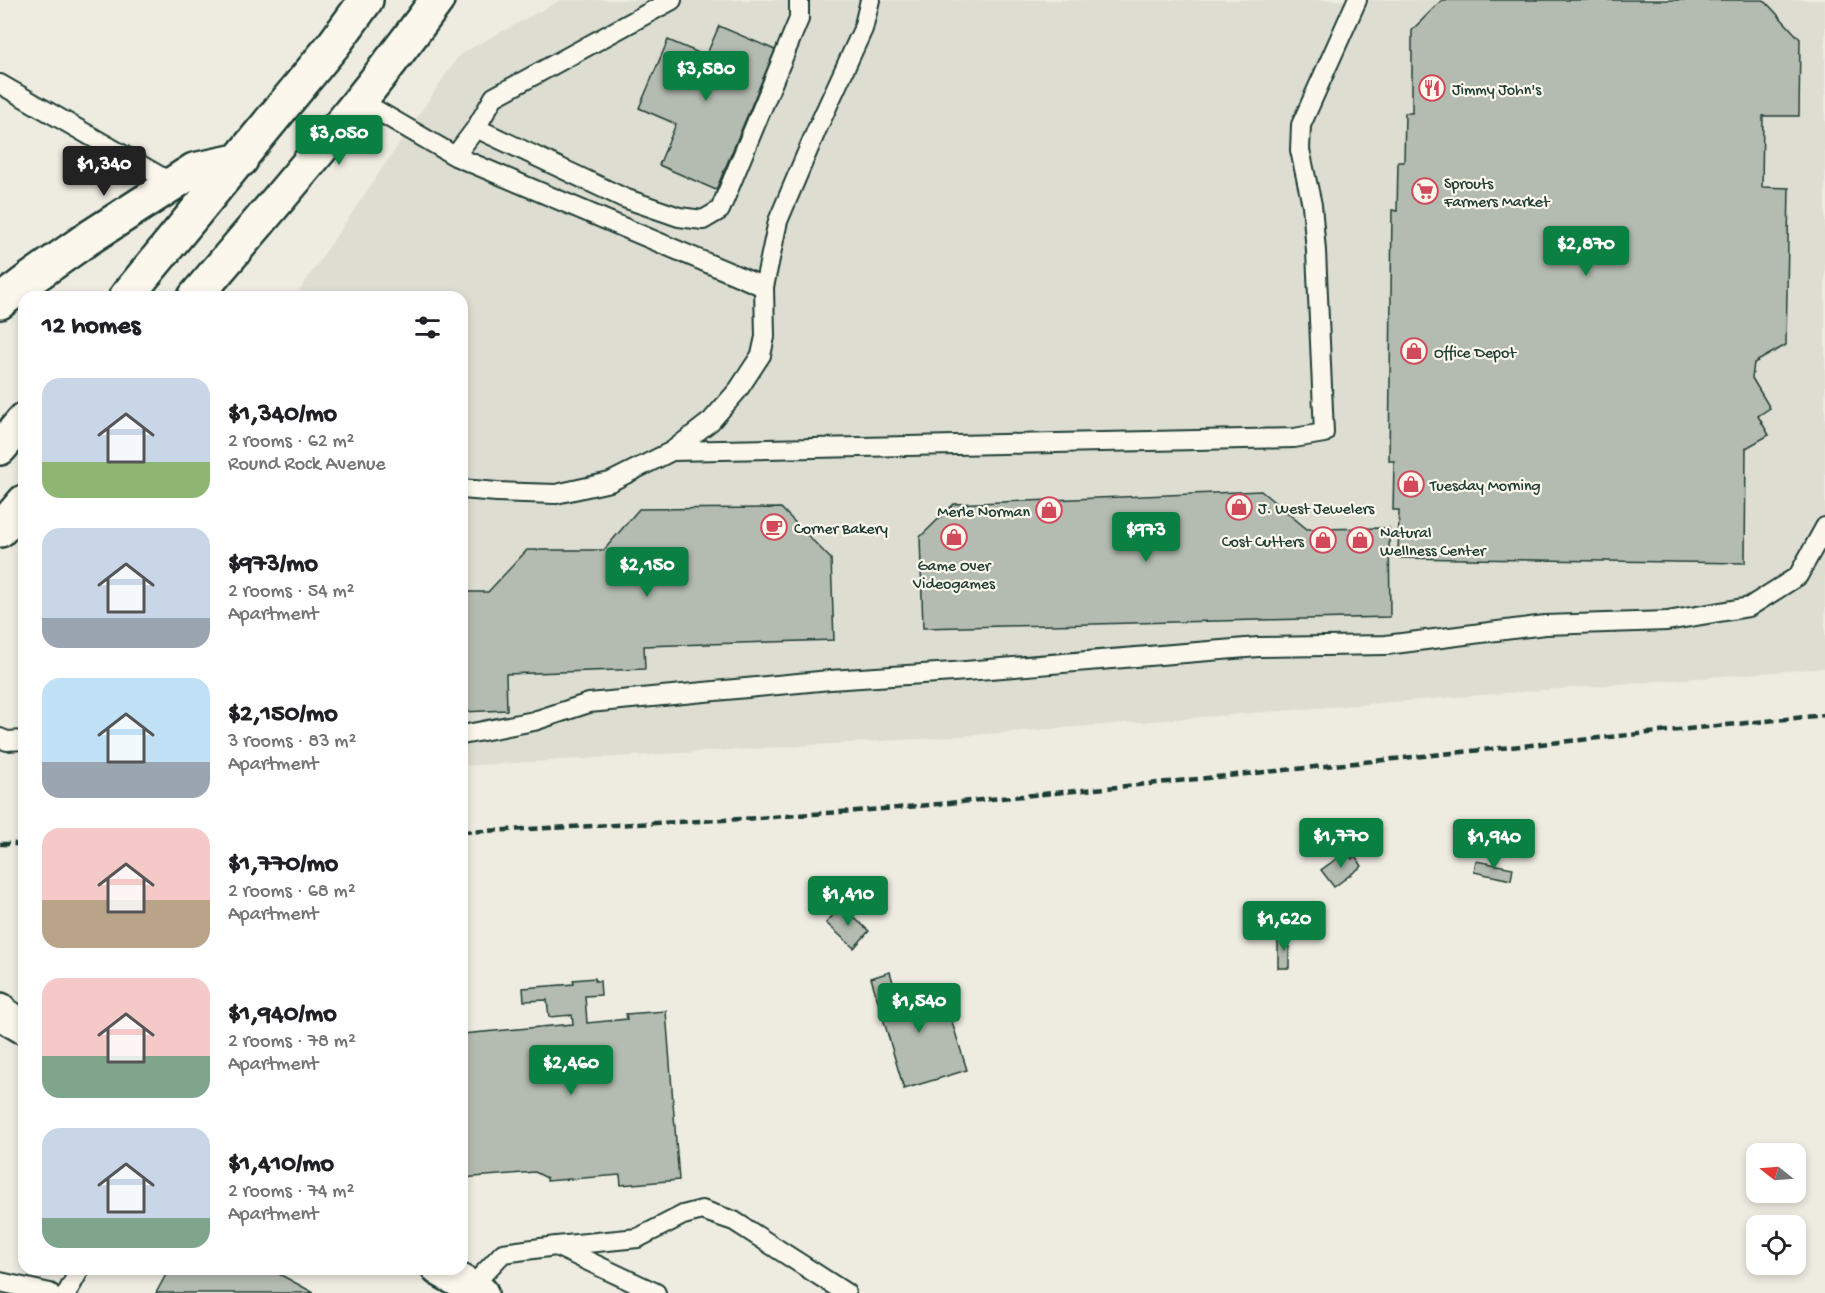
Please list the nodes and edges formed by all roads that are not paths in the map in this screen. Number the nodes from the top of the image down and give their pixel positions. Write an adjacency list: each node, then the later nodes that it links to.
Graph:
1 (366, 0): 13 (main road)
2 (437, 0): 8 (main road)
3 (460, 0): 8 (main road)
4 (672, 0): 11 (lane)
5 (799, 0): 11 (lane)
6 (870, 0): 15 (lane)
7 (1357, 0): 21 (lane)
8 (403, 47): 10 (main road)
9 (0, 84): 14 (lane)
10 (359, 100): 12 (lane); 17 (main road)
11 (476, 128): 12 (lane)
12 (455, 156): 15 (lane)
13 (241, 159): 14 (main road); 16 (main road)
14 (172, 183): 18 (main road)
15 (764, 286): 21 (lane)
16 (131, 291)
17 (200, 291)
18 (0, 302)
19 (18, 427): 20 (main road)
20 (0, 448)
21 (672, 451): 22 (lane)
22 (468, 490)
23 (18, 509): 25 (main road)
24 (1825, 527): 26 (lane)
25 (0, 530)
26 (468, 734)
27 (556, 1246): 31 (lane); 34 (lane); 35 (lane)
28 (77, 1275): 33 (lane)
29 (450, 1275): 31 (main road)
30 (0, 1282): 32 (lane)
31 (476, 1290)
32 (50, 1293)
33 (67, 1293)
34 (656, 1293)
35 (846, 1293)

